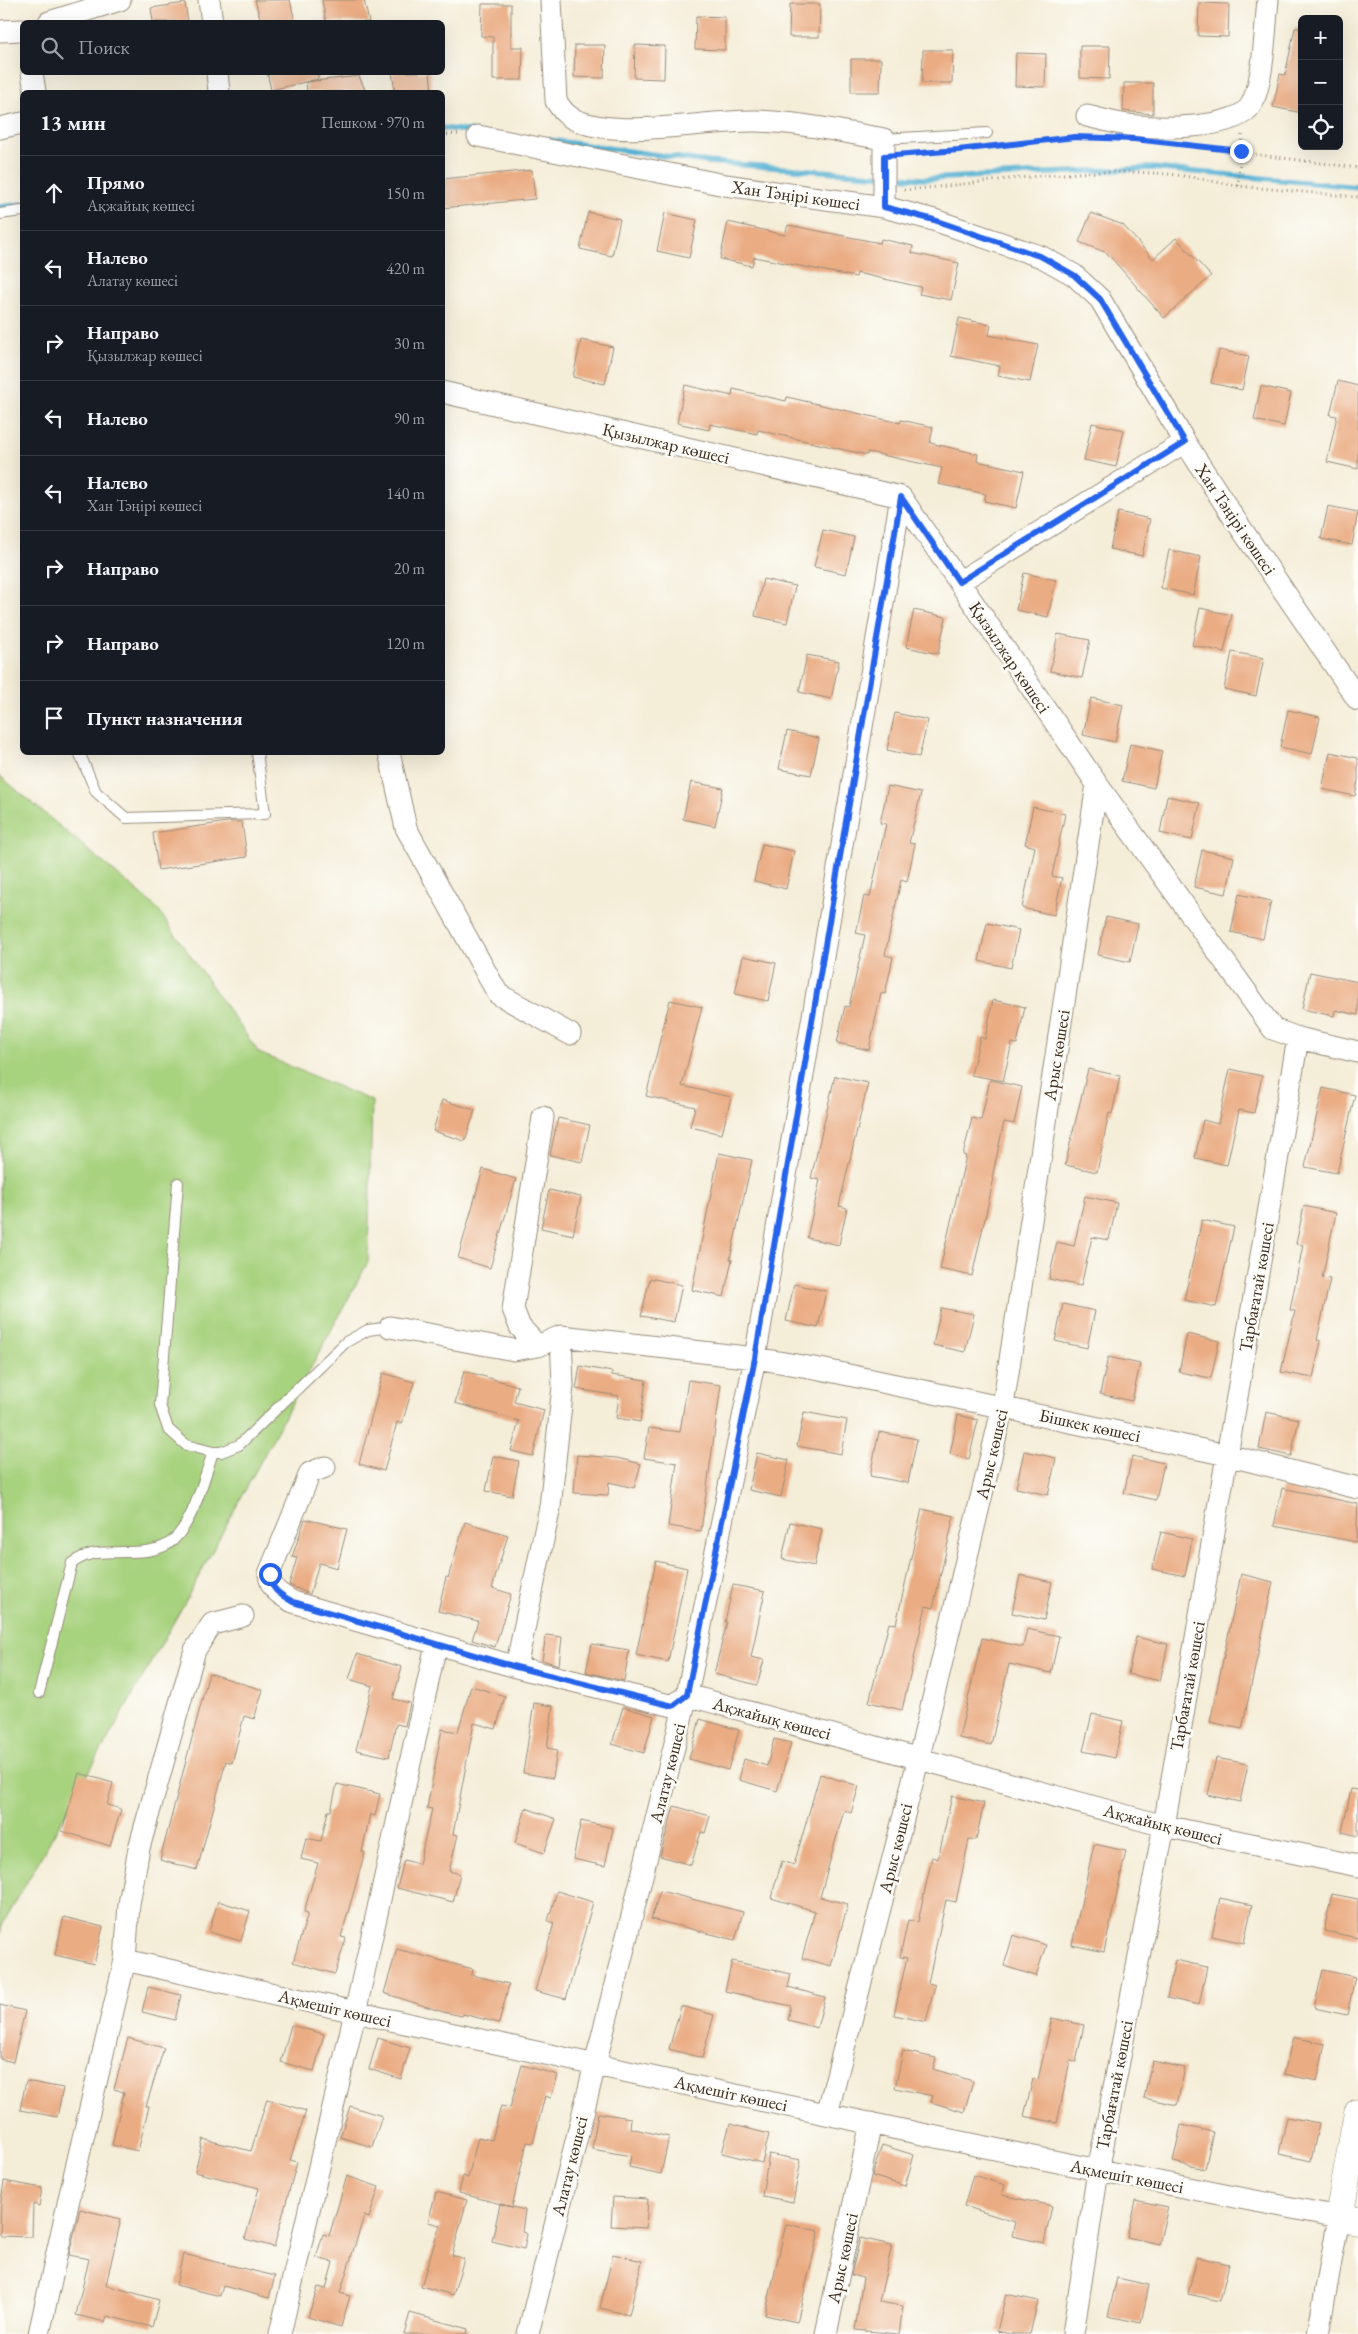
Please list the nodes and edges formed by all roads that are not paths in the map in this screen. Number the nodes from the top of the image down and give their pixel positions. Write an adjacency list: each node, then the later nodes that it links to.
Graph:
1 (120, 0): 5 (street)
2 (210, 0): 6 (street)
3 (551, 0): 18 (street)
4 (1268, 0): 14 (street)
5 (55, 20)
6 (212, 20)
7 (20, 30): 8 (street)
8 (0, 32)
9 (32, 75): 11 (street)
10 (217, 75): 12 (street)
11 (35, 90)
12 (219, 90)
13 (20, 123): 15 (street)
14 (1086, 127)
15 (0, 128)
16 (987, 133): 18 (lane)
17 (478, 136): 19 (street, Хан Тәңірі көшесі)
18 (884, 139): 19 (street)
19 (884, 193): 23 (street, Хан Тәңірі көшесі)
20 (20, 212): 21 (lane)
21 (0, 214)
22 (445, 393): 24 (street, Қызылжар көшесі)
23 (1185, 442): 25 (street); 26 (street, Хан Тәңірі көшесі)
24 (901, 497): 25 (street, Қызылжар көшесі); 39 (street, Алатау көшесі)
25 (959, 582): 30 (street, Қызылжар көшесі)
26 (1358, 700)
27 (80, 755): 28 (lane)
28 (257, 755)
29 (390, 755): 31 (street)
30 (1097, 784): 32 (street, Қызылжар көшесі); 40 (street, Арыс көшесі)
31 (570, 1034)
32 (1298, 1038): 33 (street, Қызылжар көшесі); 42 (street, Тарбағатай көшесі)
33 (1358, 1052)
34 (543, 1117): 38 (street)
35 (178, 1182): 41 (lane)
36 (390, 1327): 38 (street); 41 (lane)
37 (561, 1336): 38 (street); 39 (street, Бішкек көшесі); 47 (street)
38 (538, 1346)
39 (755, 1358): 40 (street, Бішкек көшесі); 49 (street, Алатау көшесі)
40 (1002, 1406): 42 (street, Бішкек көшесі); 50 (street, Арыс көшесі)
41 (213, 1452): 48 (lane)
42 (1227, 1455): 44 (street, Бішкек көшесі); 51 (street, Тарбағатай көшесі)
43 (324, 1467): 46 (street)
44 (1358, 1488)
45 (243, 1616): 53 (street)
46 (436, 1645): 47 (street); 54 (street)
47 (516, 1667): 49 (street)
48 (39, 1692)
49 (687, 1695): 50 (street, Ақжайық көшесі); 55 (street, Алатау көшесі)
50 (918, 1758): 51 (street, Ақжайық көшесі); 56 (street, Арыс көшесі)
51 (1164, 1826): 52 (street, Ақжайық көшесі); 59 (street, Тарбағатай көшесі)
52 (1358, 1866)
53 (125, 1960): 54 (street, Ақмешіт көшесі); 61 (street)
54 (355, 2013): 55 (street, Ақмешіт көшесі); 62 (street)
55 (594, 2063): 56 (street, Ақмешіт көшесі); 63 (street, Алатау көшесі)
56 (827, 2114): 58 (street, Ақмешіт көшесі)
57 (1358, 2114): 60 (street)
58 (871, 2123): 59 (street, Ақмешіт көшесі); 64 (street, Арыс көшесі)
59 (1098, 2171): 60 (street, Ақмешіт көшесі); 65 (street, Тарбағатай көшесі)
60 (1348, 2218): 66 (street)
61 (39, 2334)
62 (280, 2334)
63 (528, 2334)
64 (826, 2334)
65 (1073, 2334)
66 (1318, 2334)

